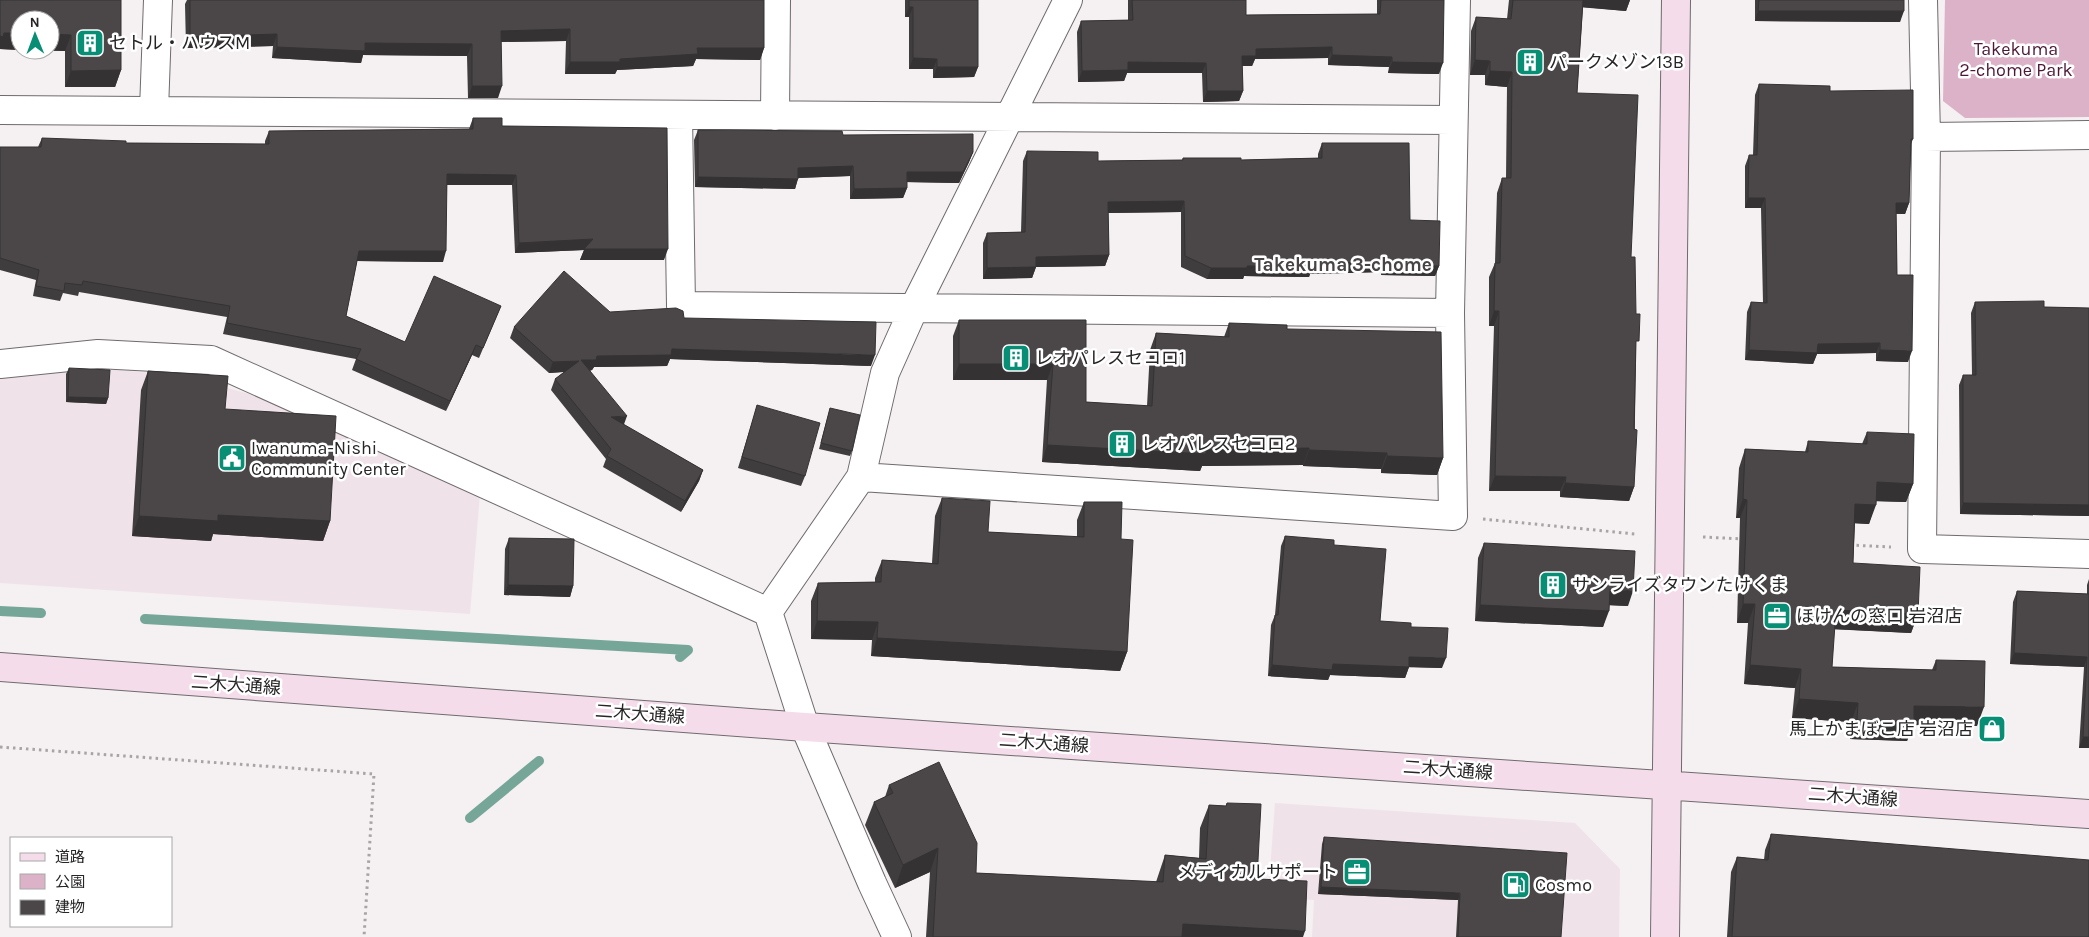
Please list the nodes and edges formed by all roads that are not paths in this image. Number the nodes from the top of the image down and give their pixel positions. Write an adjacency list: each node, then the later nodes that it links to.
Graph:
1 (158, 0): 8 (street)
2 (776, 0): 10 (street)
3 (1068, 0): 11 (street)
4 (1456, 0): 12 (street)
5 (1676, 0): 23 (street)
6 (1923, 0): 14 (street)
7 (0, 110): 8 (street)
8 (154, 110): 9 (street)
9 (678, 115): 10 (street); 15 (street)
10 (775, 116): 11 (street)
11 (1010, 117): 12 (street); 15 (street)
12 (1452, 120): 16 (street)
13 (2089, 136): 14 (street)
14 (1926, 138): 19 (street)
15 (914, 308): 16 (street); 18 (street)
16 (1450, 313): 18 (street)
17 (0, 364): 20 (street)
18 (861, 476): 20 (street)
19 (2089, 554)
20 (768, 612): 22 (street)
21 (0, 667): 22 (street, 二木大通線)
22 (805, 727): 23 (street, 二木大通線); 25 (street)
23 (1667, 784): 24 (street, 二木大通線); 26 (street)
24 (2089, 814)
25 (897, 937)
26 (1665, 937)

